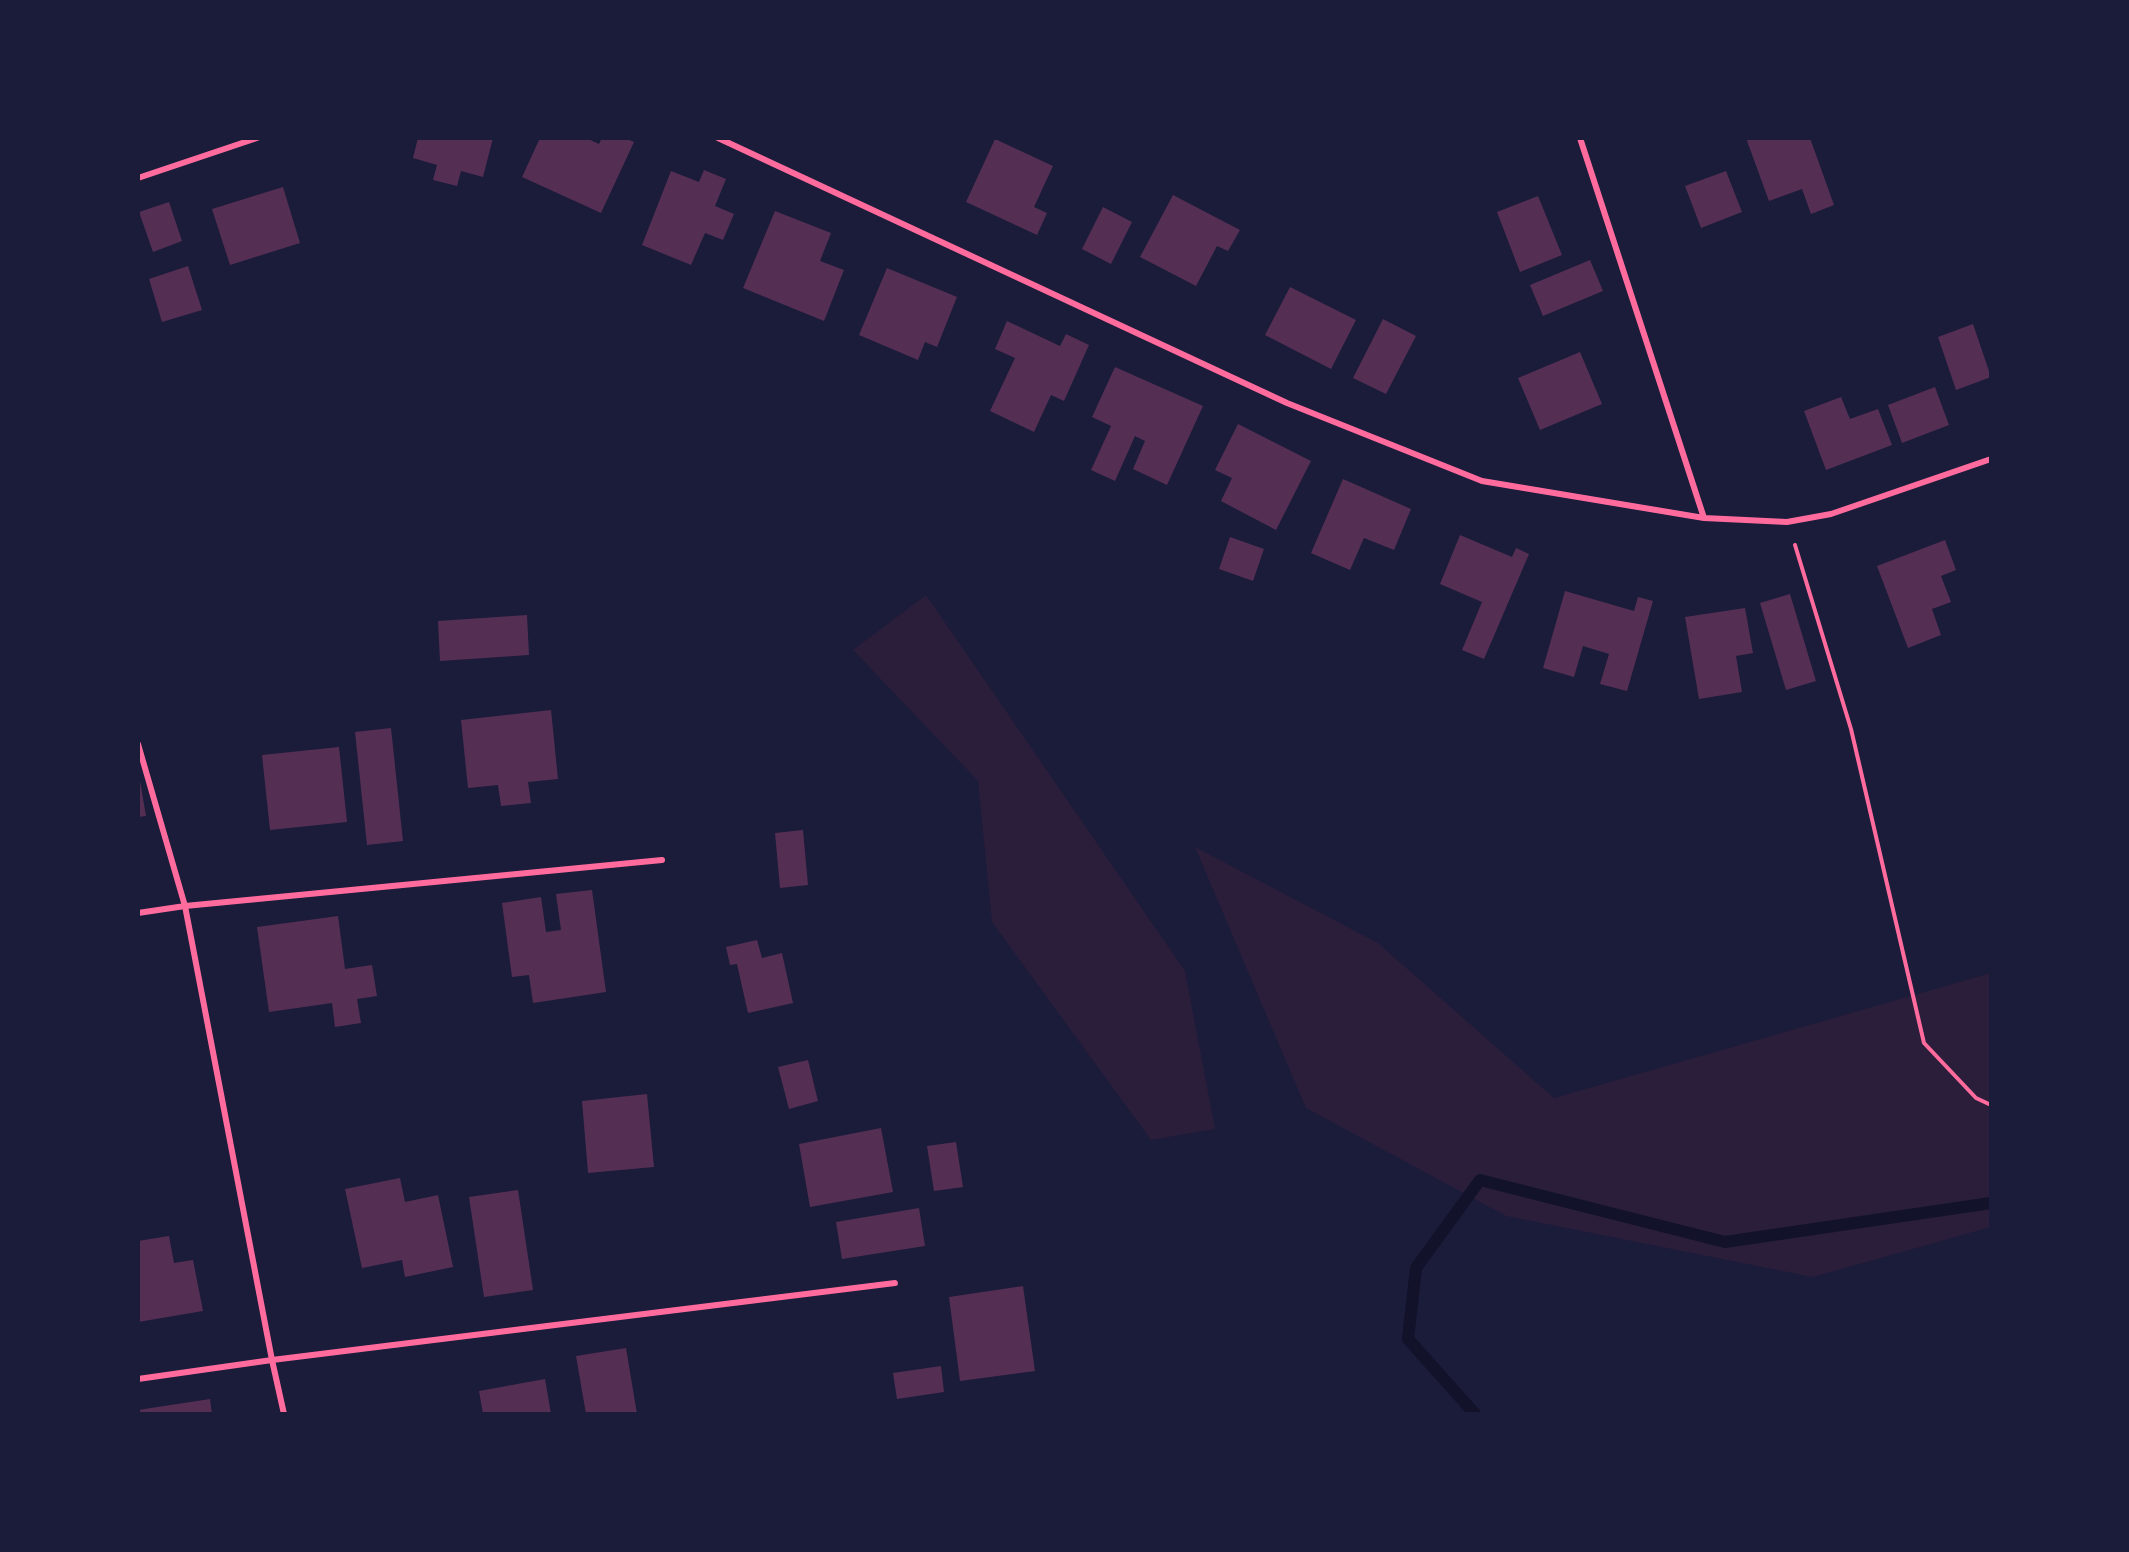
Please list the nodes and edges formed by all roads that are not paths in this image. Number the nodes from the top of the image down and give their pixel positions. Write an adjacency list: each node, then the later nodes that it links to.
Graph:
1 (256, 138): 4 (street)
2 (718, 138): 6 (street)
3 (1580, 138): 6 (street)
4 (138, 178)
5 (1991, 459): 6 (street)
6 (1704, 518)
7 (138, 744): 9 (street)
8 (662, 860): 9 (street)
9 (185, 906): 10 (street); 12 (street)
10 (138, 913)
11 (895, 1283): 12 (street)
12 (272, 1360): 13 (street); 14 (street)
13 (138, 1379)
14 (284, 1414)

